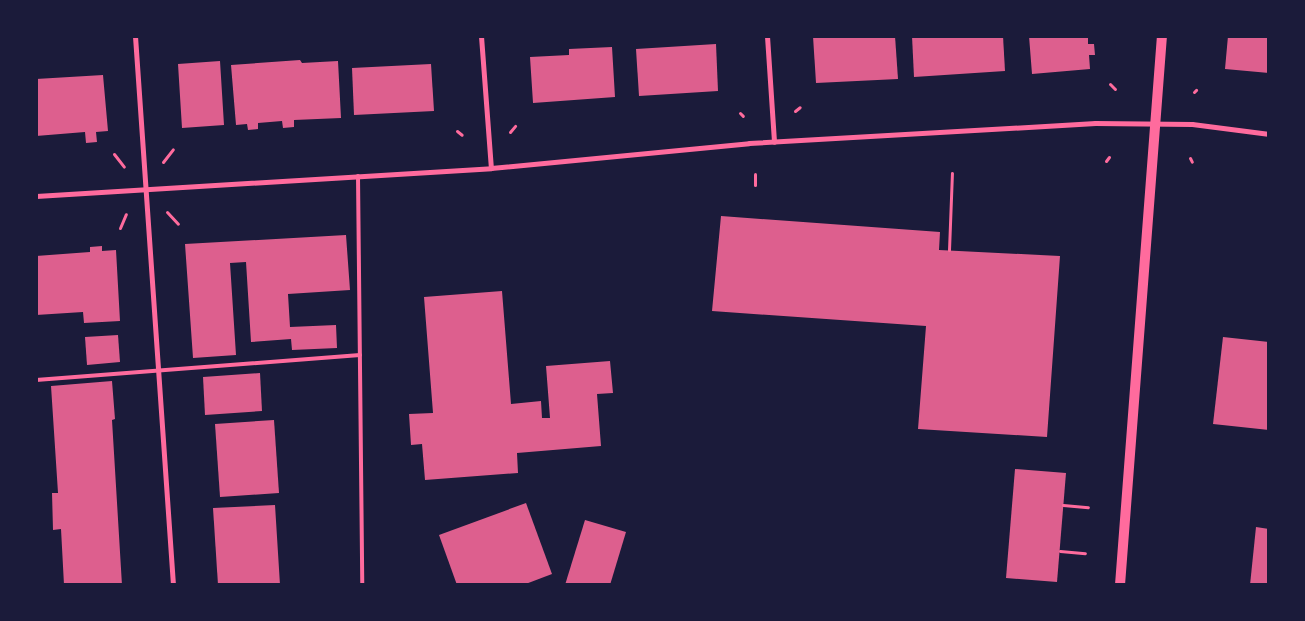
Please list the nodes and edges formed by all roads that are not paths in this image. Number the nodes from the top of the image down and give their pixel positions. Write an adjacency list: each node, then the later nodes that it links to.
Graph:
1 (135, 36): 10 (street)
2 (482, 36): 8 (street)
3 (767, 36): 7 (street)
4 (1162, 36): 5 (main road)
5 (1157, 124): 6 (street); 7 (street); 17 (main road)
6 (1269, 134)
7 (774, 142): 8 (street)
8 (491, 168): 9 (street)
9 (358, 176): 10 (street); 12 (lane)
10 (145, 190): 11 (street); 13 (street)
11 (36, 196)
12 (360, 355): 13 (lane); 16 (lane)
13 (159, 372): 14 (lane); 15 (street)
14 (36, 380)
15 (173, 585)
16 (362, 585)
17 (1120, 585)

